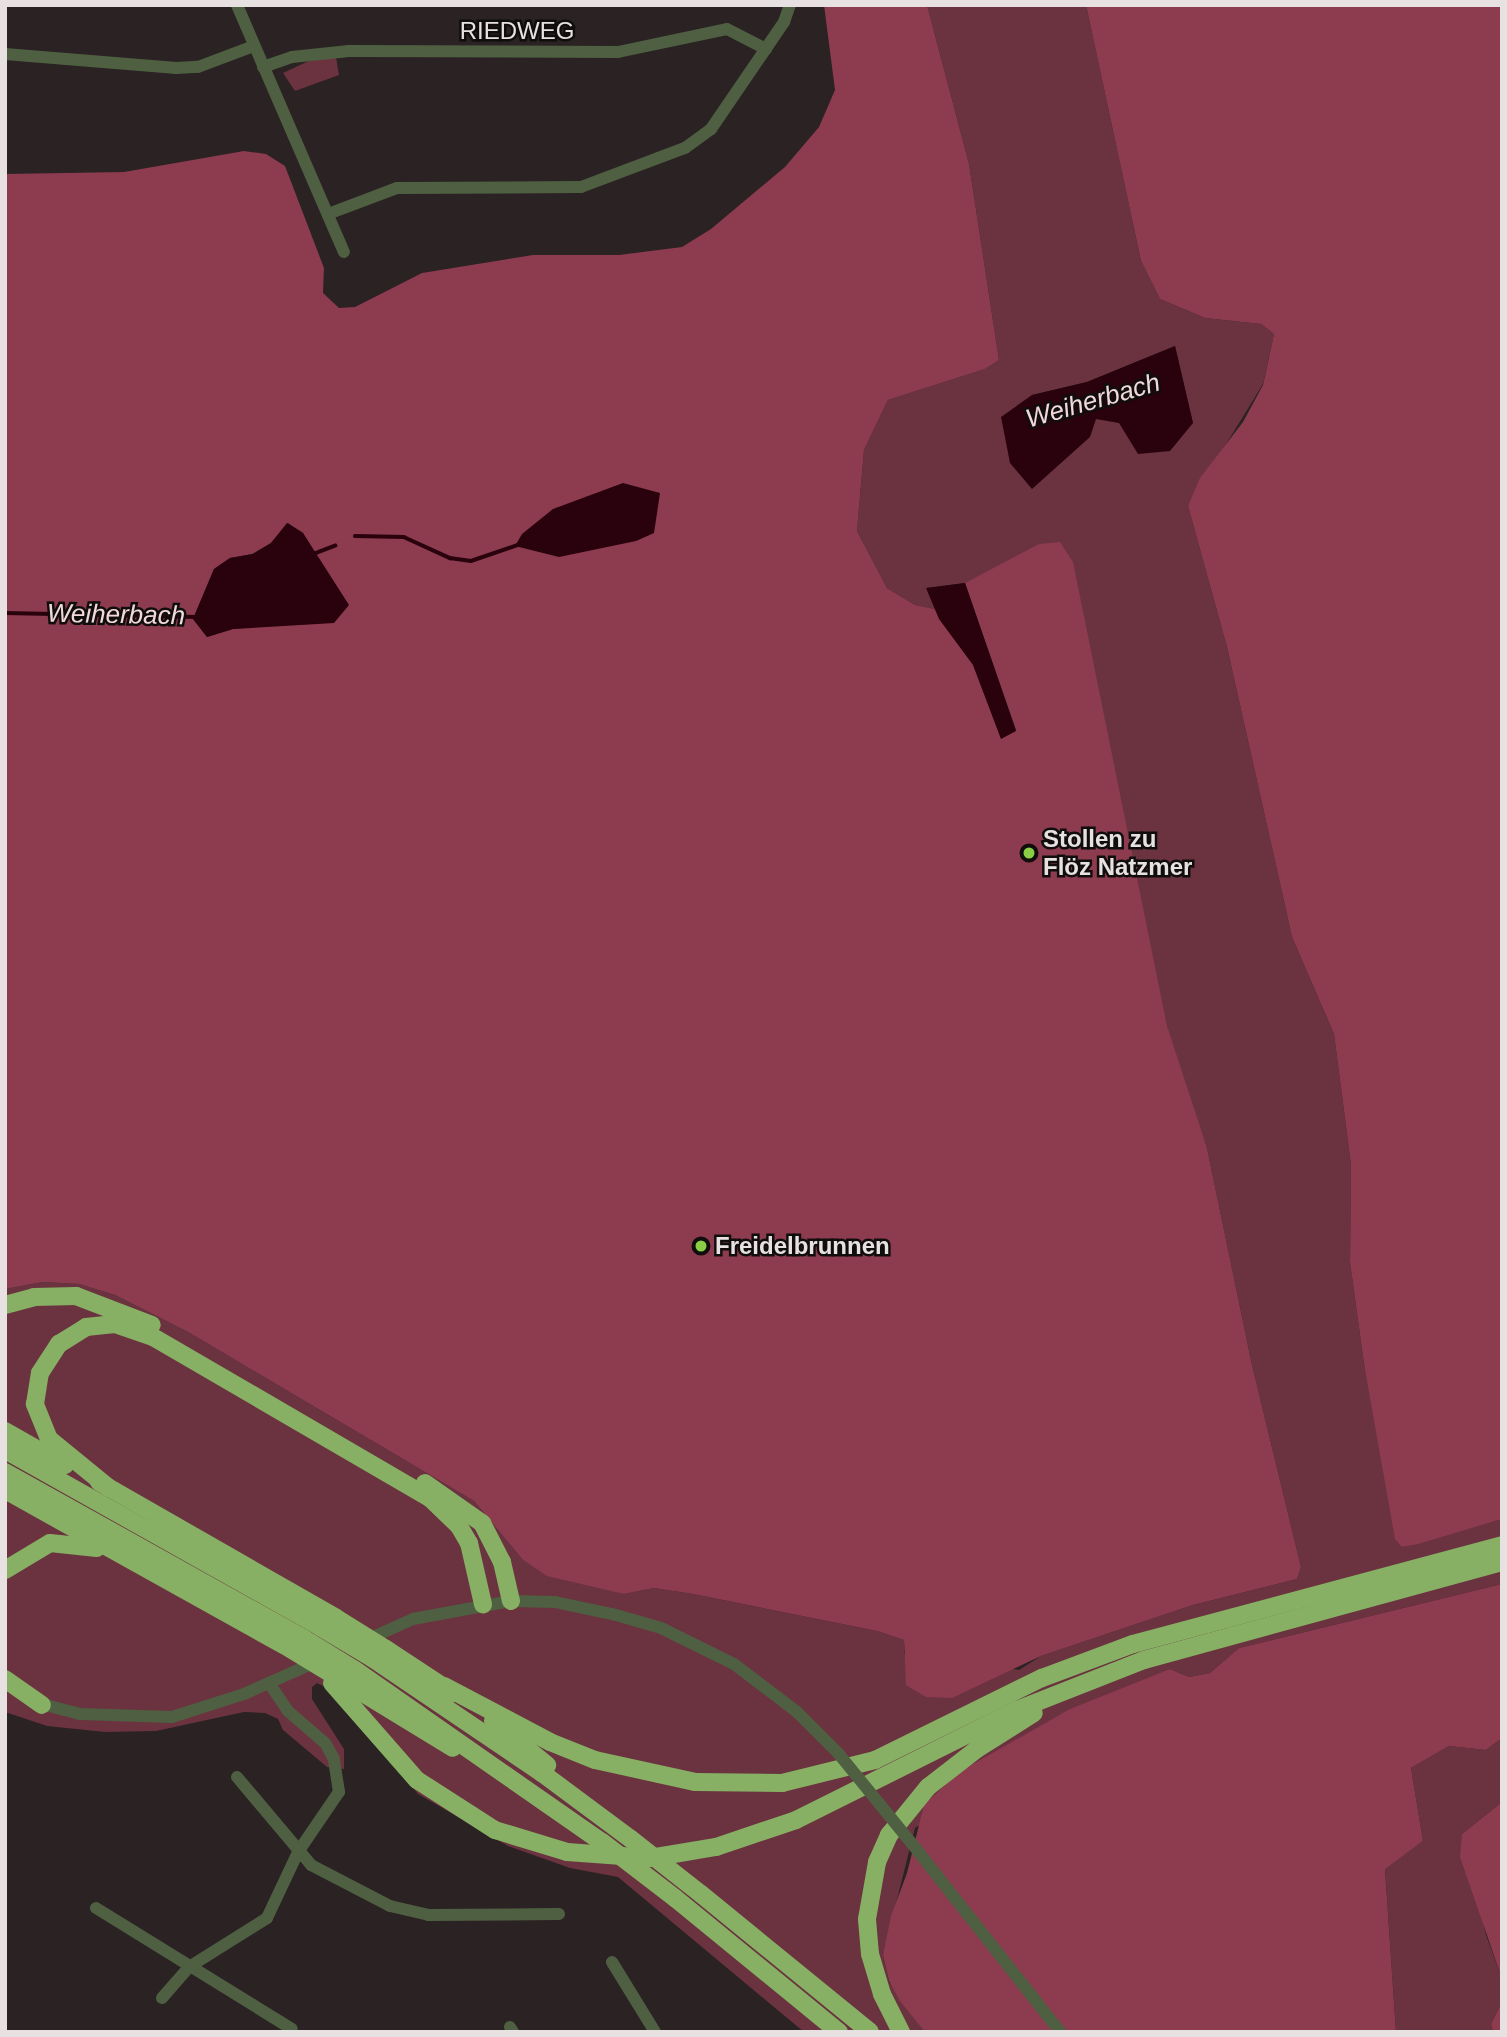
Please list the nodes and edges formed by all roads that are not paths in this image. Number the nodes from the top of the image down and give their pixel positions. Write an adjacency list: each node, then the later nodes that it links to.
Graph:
1 (237, 5): 3 (street)
2 (790, 5): 4 (street)
3 (254, 46): 5 (street); 6 (street)
4 (766, 49): 6 (street, RIEDWEG); 7 (street)
5 (5, 54)
6 (263, 67): 7 (street)
7 (328, 214): 8 (street)
8 (344, 252)
9 (5, 1305): 19 (highway)
10 (5, 1432): 13 (highway)
11 (5, 1450): 21 (highway)
12 (5, 1472): 23 (highway, bridge)
13 (109, 1488): 20 (highway); 21 (highway)
14 (5, 1490): 18 (highway)
15 (1502, 1545): 27 (highway)
16 (1502, 1562): 25 (highway)
17 (5, 1570): 18 (highway)
18 (151, 1572): 23 (highway, bridge)
19 (512, 1601): 20 (street); 43 (street, bridge)
20 (482, 1604): 26 (street)
21 (328, 1622): 22 (highway, bridge)
22 (379, 1654): 27 (highway); 31 (highway)
23 (342, 1677): 25 (highway); 40 (highway, bridge)
24 (5, 1679): 29 (highway)
25 (1085, 1681): 42 (highway)
26 (269, 1683): 29 (street); 32 (street)
27 (443, 1686): 31 (highway)
28 (5, 1689): 29 (street)
29 (42, 1705)
30 (237, 1777): 32 (street)
31 (601, 1816): 41 (highway, bridge)
32 (298, 1852): 34 (street); 36 (street)
33 (96, 1908): 36 (street)
34 (559, 1914)
35 (612, 1962): 39 (street)
36 (189, 1967): 37 (street); 38 (street)
37 (162, 1998)
38 (292, 2029)
39 (655, 2032)
40 (839, 2032)
41 (870, 2032)
42 (901, 2032)
43 (1060, 2032)

